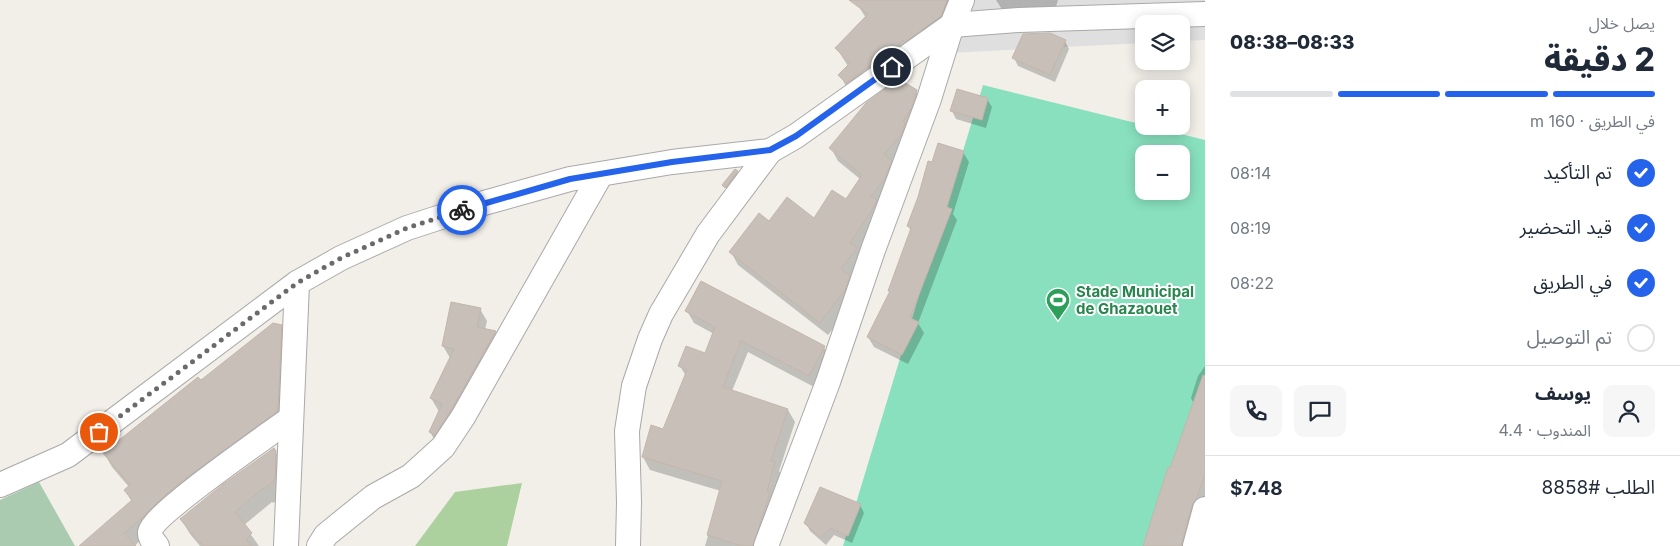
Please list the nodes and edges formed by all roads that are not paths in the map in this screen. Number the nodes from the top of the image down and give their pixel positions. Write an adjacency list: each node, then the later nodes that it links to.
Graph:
1 (962, 0): 3 (street)
2 (1201, 9): 3 (street)
3 (952, 25): 4 (street); 14 (street)
4 (770, 150): 5 (street); 13 (street)
5 (601, 174): 6 (street); 12 (street)
6 (297, 283): 7 (street); 8 (street)
7 (291, 418): 10 (street); 11 (street)
8 (0, 485)
9 (1205, 509): 15 (street)
10 (157, 546)
11 (286, 546)
12 (319, 546)
13 (628, 546)
14 (766, 546)
15 (1194, 546)

